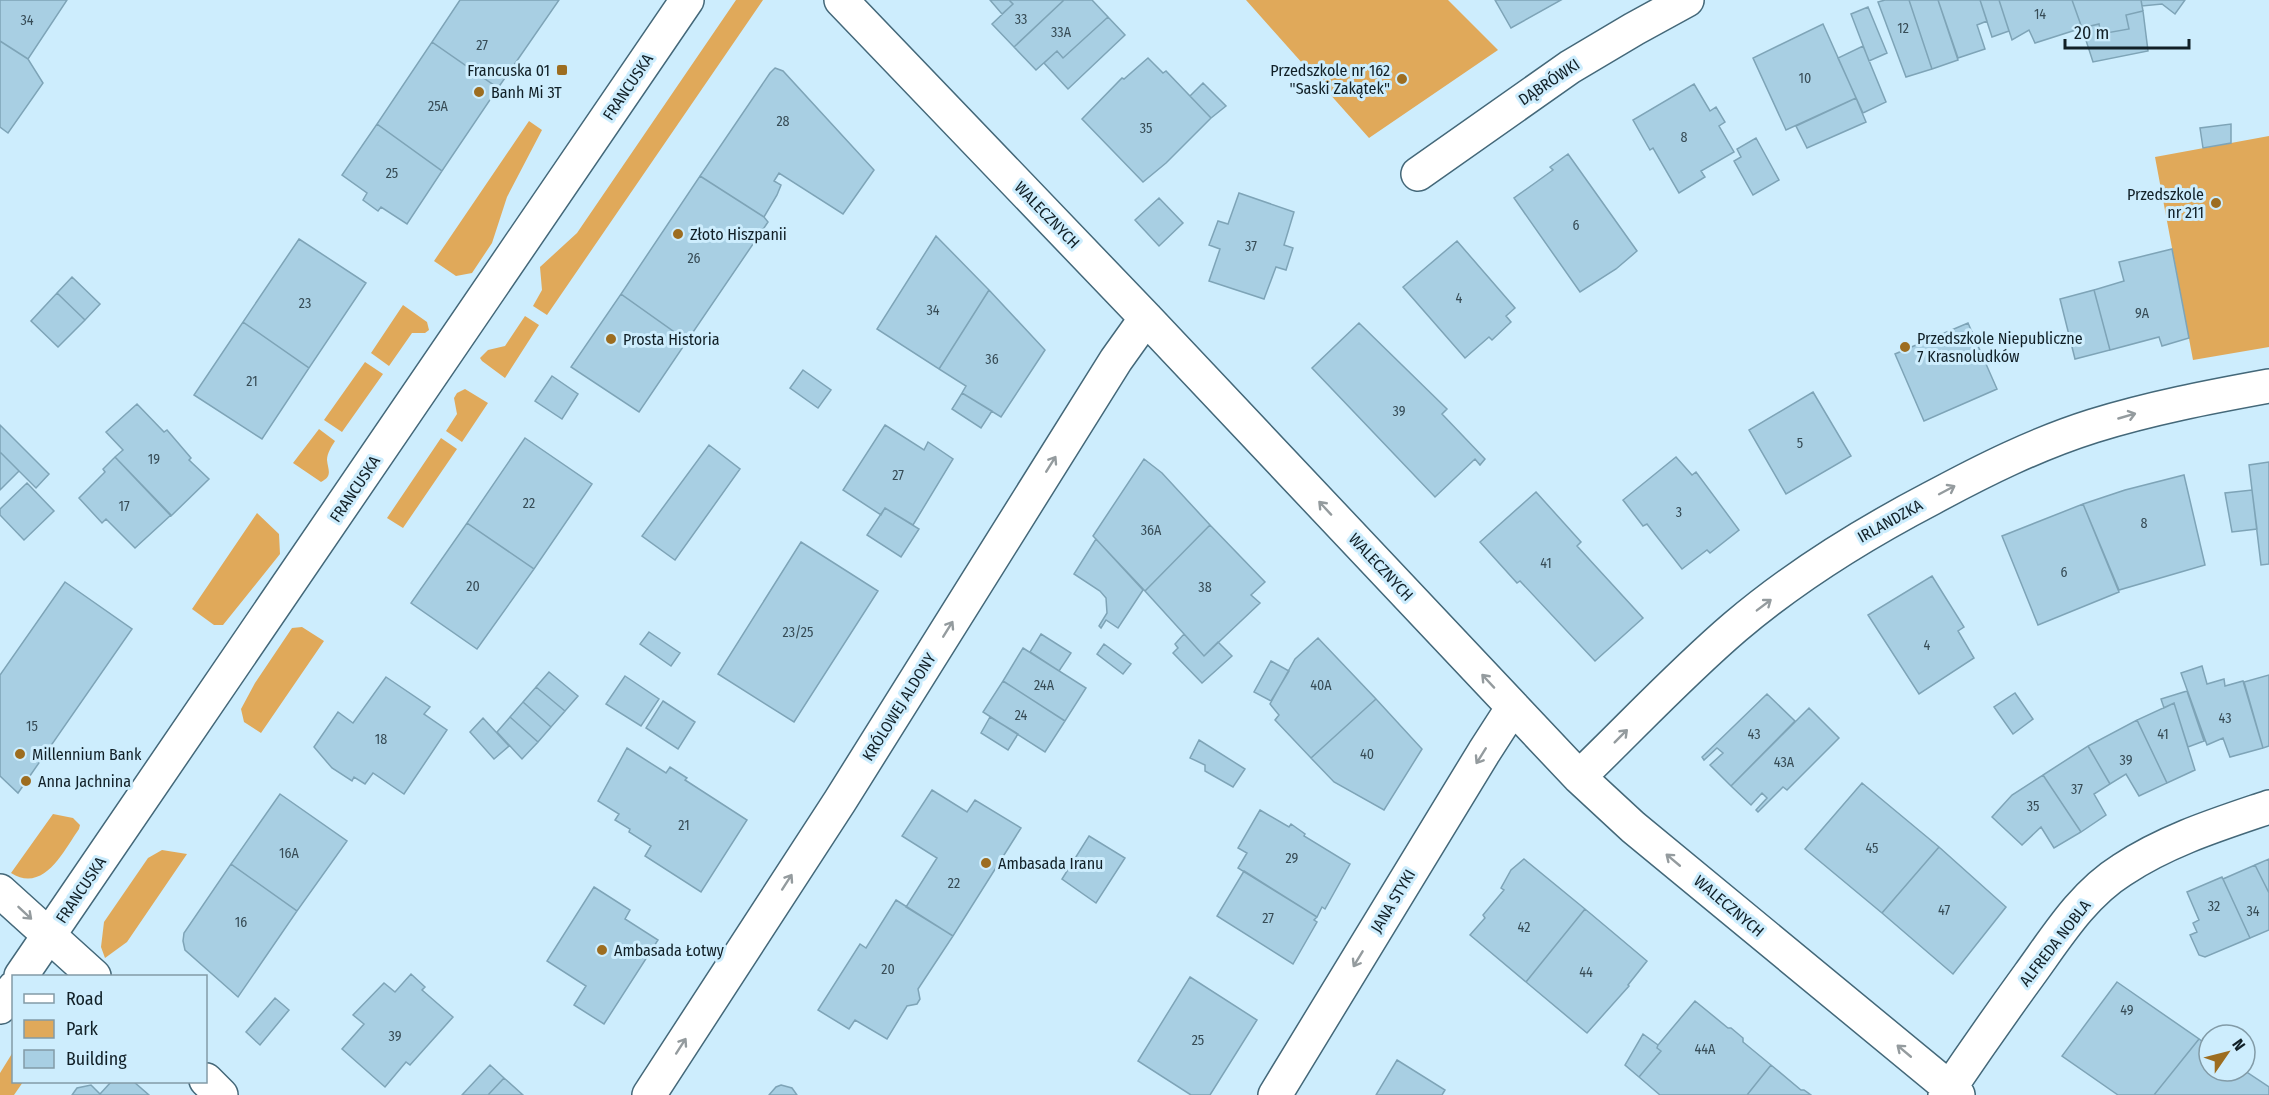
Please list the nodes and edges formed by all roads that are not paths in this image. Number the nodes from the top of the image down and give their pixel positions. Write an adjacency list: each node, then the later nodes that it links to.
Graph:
1 (687, 0): 11 (street, FRANCUSKA)
2 (841, 0): 5 (street, WALECZNYCH)
3 (1687, 0): 4 (street, DĄBRÓWKI)
4 (1418, 174)
5 (1146, 318): 7 (street, WALECZNYCH, one-way to 5); 19 (street, KRÓLOWEJ ALDONY, one-way to 5)
6 (2269, 386): 8 (street, IRLANDZKA, one-way to 6)
7 (1513, 707): 8 (street, WALECZNYCH); 20 (street, JANA STYKI, one-way to 20)
8 (1579, 777): 17 (street, WALECZNYCH, one-way to 8)
9 (2269, 807): 17 (street, ALFREDA NOBLA)
10 (0, 891): 11 (street, one-way to 11)
11 (49, 936): 12 (street, FRANCUSKA); 13 (street)
12 (22, 975)
13 (93, 975)
14 (12, 991): 15 (street)
15 (0, 1007)
16 (207, 1081): 18 (street)
17 (1951, 1093)
18 (222, 1095)
19 (649, 1095)
20 (1275, 1095)

